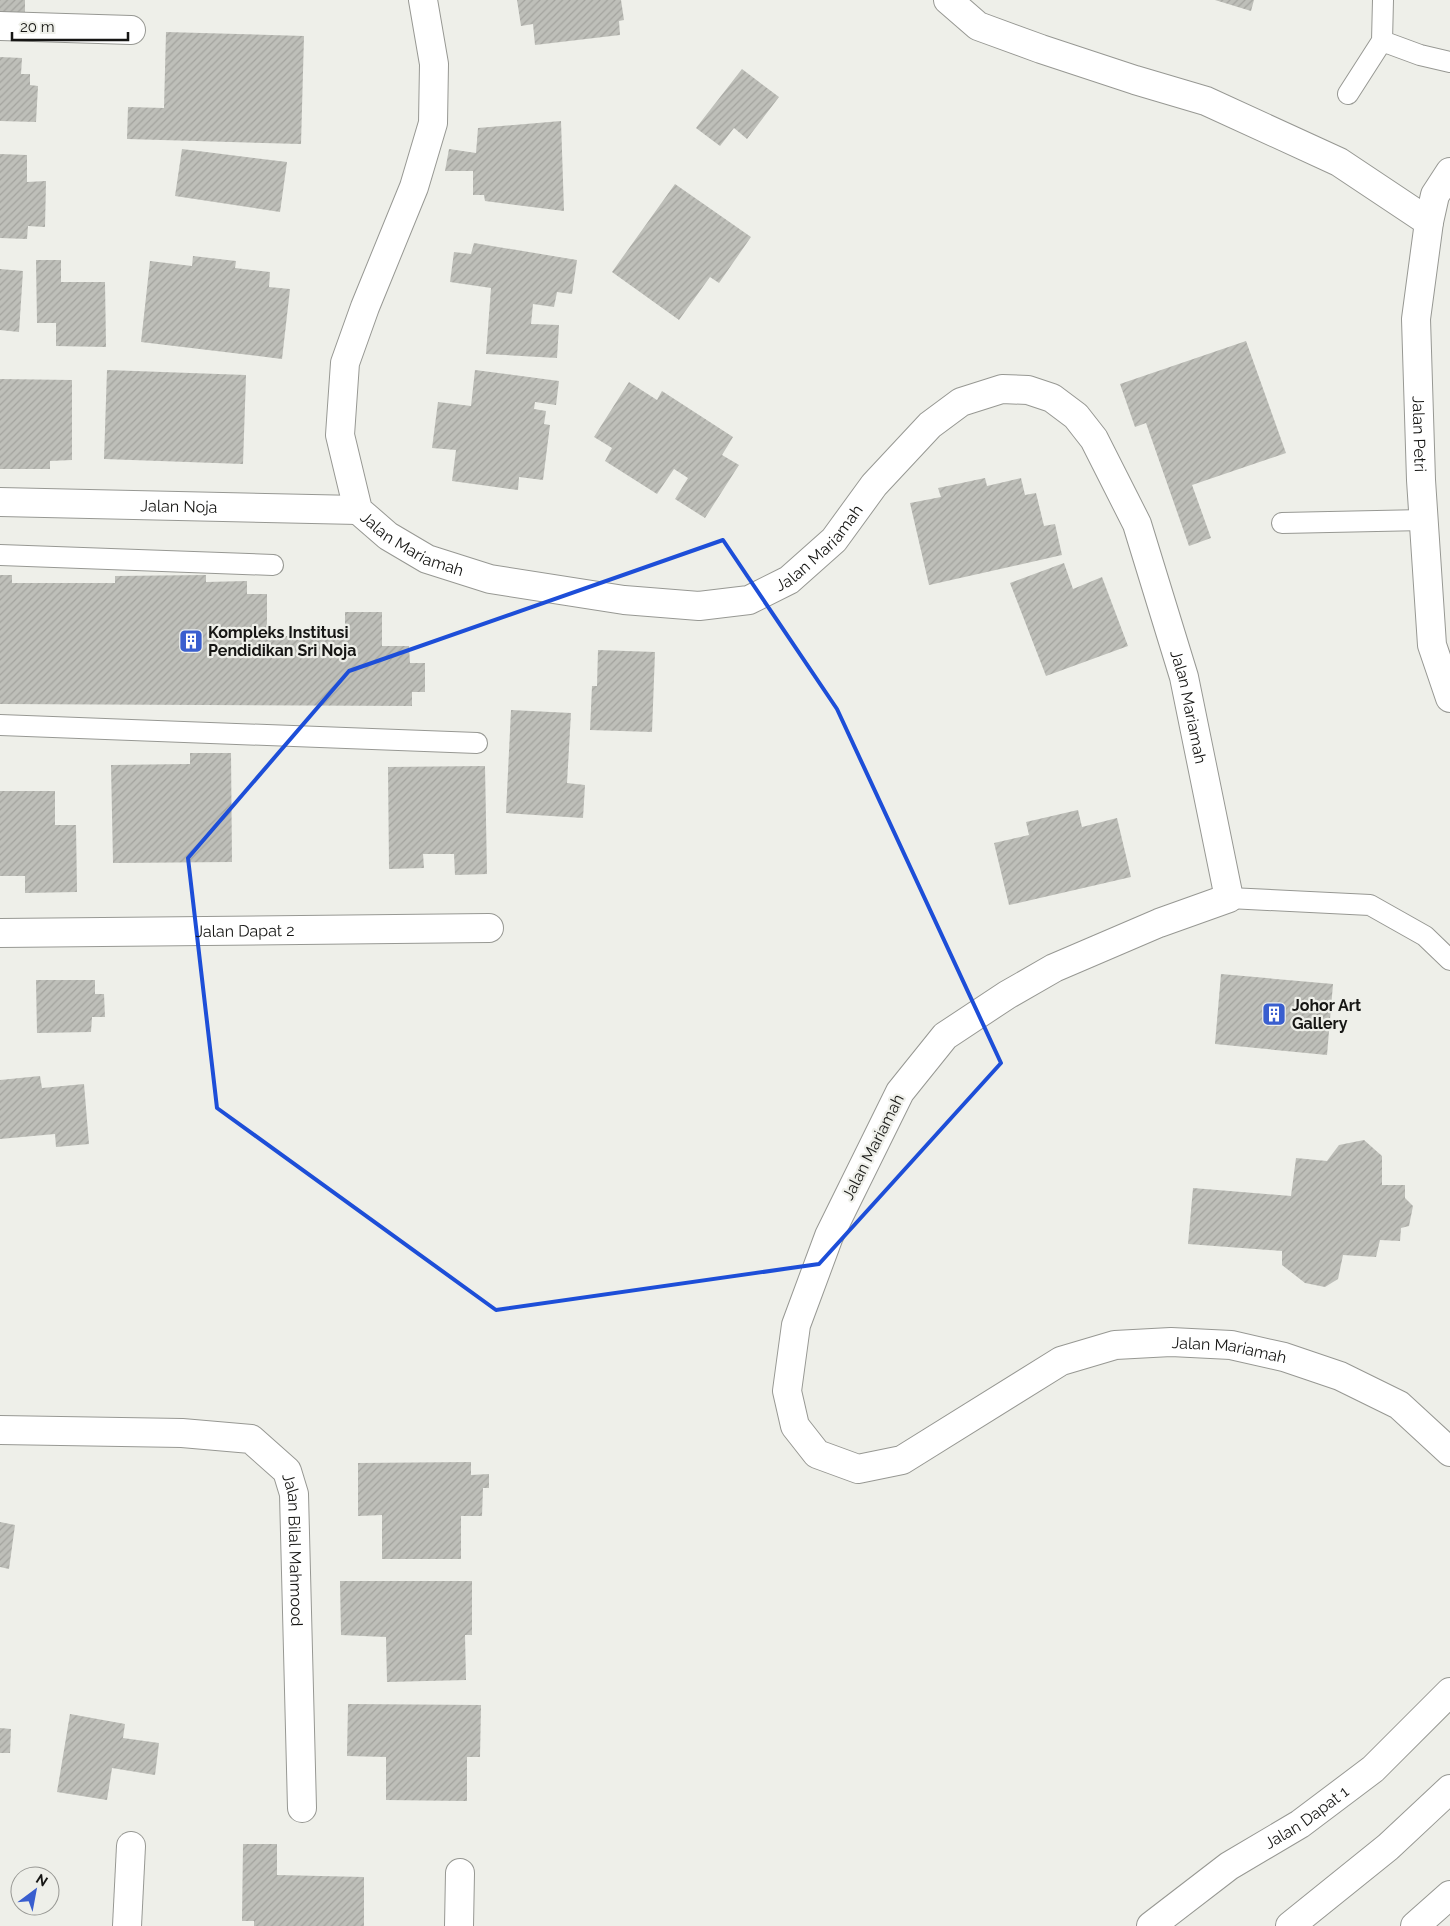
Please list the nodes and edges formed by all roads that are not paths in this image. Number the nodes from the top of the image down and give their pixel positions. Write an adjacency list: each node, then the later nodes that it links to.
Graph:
1 (423, 0): 12 (main road, Jalan Mariamah)
2 (948, 0): 10 (main road)
3 (1383, 0): 6 (lane)
4 (0, 26): 5 (main road)
5 (130, 30)
6 (1382, 41): 7 (lane); 8 (lane)
7 (1450, 62)
8 (1348, 94)
9 (1450, 172): 10 (main road, Jalan Petri)
10 (1429, 222): 13 (main road, Jalan Petri)
11 (0, 502): 12 (main road, Jalan Noja)
12 (358, 510): 20 (main road, Jalan Mariamah)
13 (1424, 520): 14 (lane); 17 (main road, Jalan Petri)
14 (1282, 522)
15 (0, 555): 16 (lane)
16 (273, 565)
17 (1450, 698)
18 (0, 725): 19 (lane)
19 (477, 743)
20 (1229, 898): 23 (lane); 25 (main road, Jalan Mariamah)
21 (489, 928): 22 (main road, Jalan Dapat 2)
22 (0, 933)
23 (1450, 960)
24 (0, 1430): 28 (main road, Jalan Bilal Mahmood)
25 (1450, 1452)
26 (1450, 1692): 34 (main road, Jalan Dapat 1)
27 (1450, 1789): 35 (main road)
28 (302, 1808)
29 (131, 1846): 32 (main road)
30 (460, 1873): 33 (main road)
31 (1450, 1895): 36 (main road)
32 (128, 1926)
33 (458, 1926)
34 (1151, 1926)
35 (1290, 1926)
36 (1415, 1926)

